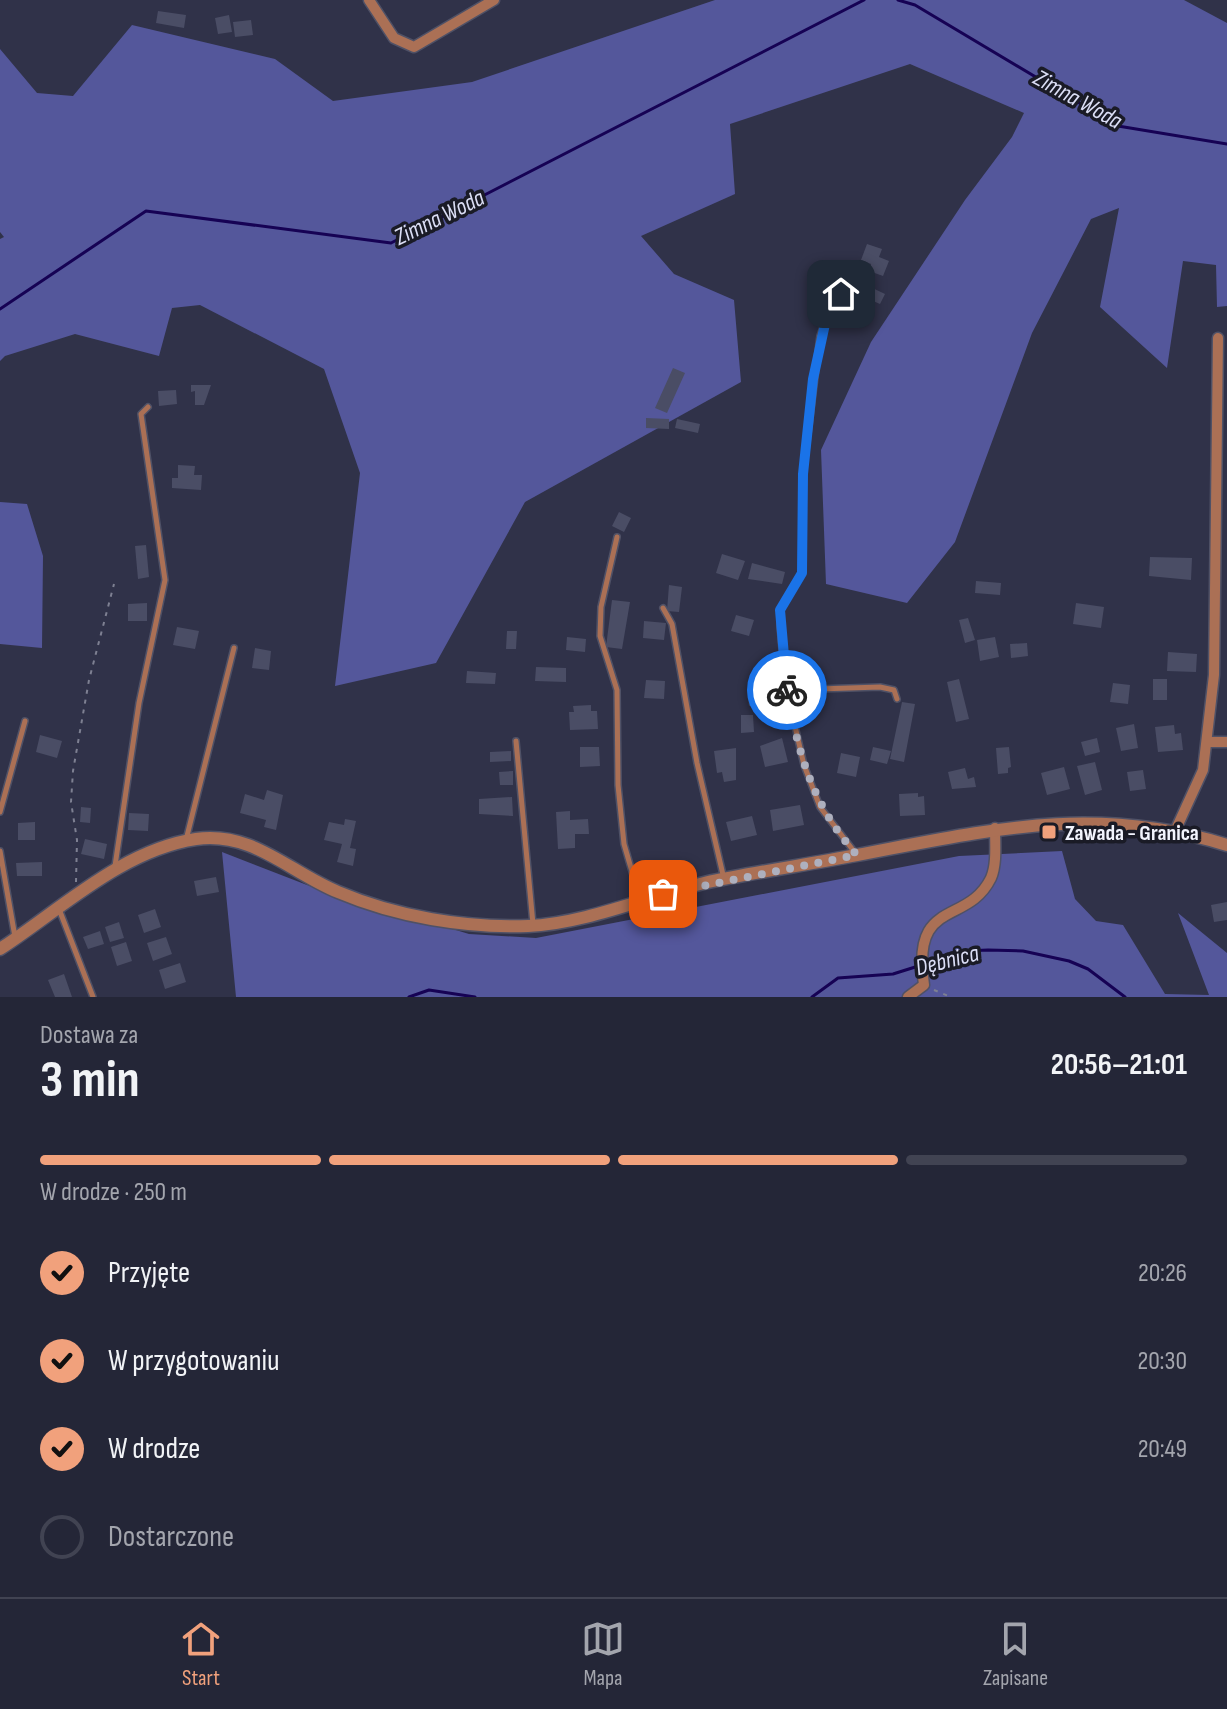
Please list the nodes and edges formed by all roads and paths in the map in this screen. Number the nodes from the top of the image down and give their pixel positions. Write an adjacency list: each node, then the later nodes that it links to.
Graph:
1 (369, 0): 2 (street)
2 (494, 0)
3 (841, 294): 10 (lane)
4 (1218, 338): 14 (street)
5 (148, 407): 23 (lane)
6 (617, 537): 26 (lane)
7 (114, 584): 25 (path)
8 (663, 608): 24 (lane)
9 (234, 648): 19 (lane)
10 (787, 690): 11 (lane); 22 (lane)
11 (897, 699)
12 (25, 721): 16 (lane)
13 (516, 741): 28 (lane)
14 (1207, 742): 15 (street); 18 (street)
15 (1227, 742)
16 (0, 812)
17 (995, 828): 18 (street); 22 (street); 31 (street)
18 (1176, 829): 20 (street)
19 (186, 841): 23 (street); 28 (street)
20 (1227, 845)
21 (0, 851): 29 (lane)
22 (857, 855): 24 (street)
23 (116, 871): 25 (street)
24 (724, 880): 26 (street)
25 (80, 894): 27 (street)
26 (640, 900): 28 (street)
27 (58, 908): 29 (street); 32 (lane)
28 (533, 926)
29 (15, 940): 30 (street)
30 (0, 949)
31 (924, 985): 33 (street); 34 (path)
32 (93, 997)
33 (908, 997)
34 (951, 997)

